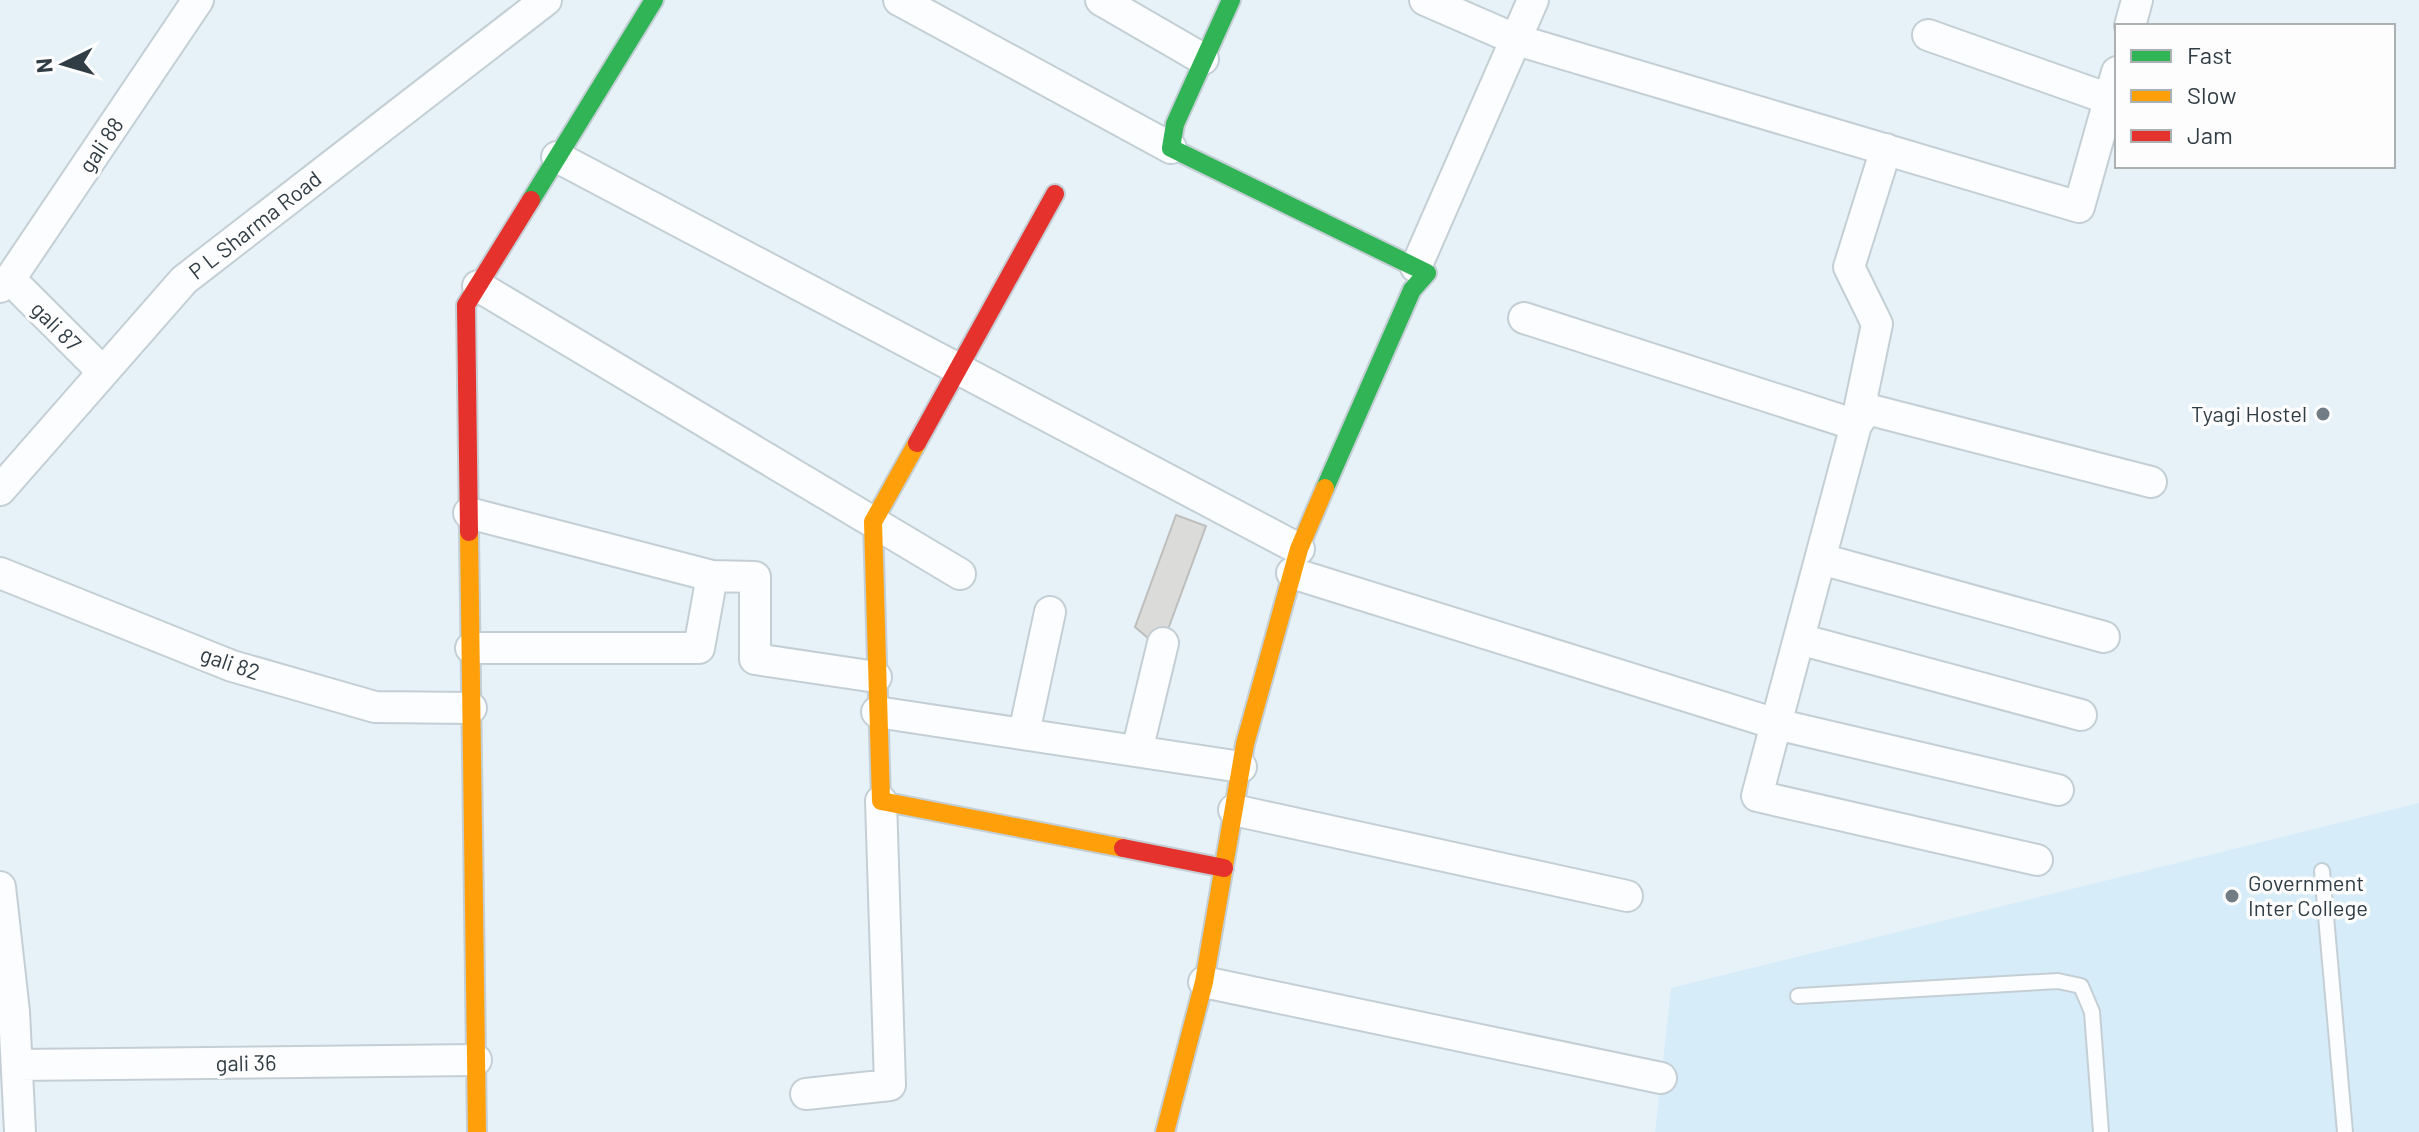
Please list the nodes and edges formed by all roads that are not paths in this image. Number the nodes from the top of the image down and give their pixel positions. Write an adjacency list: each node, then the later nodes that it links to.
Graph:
1 (198, 0): 20 (street, gali 88)
2 (546, 0): 24 (street, P L Sharma Road)
3 (654, 0): 17 (street)
4 (899, 0): 15 (street)
5 (1101, 0): 13 (street)
6 (1231, 0): 13 (street)
7 (1425, 0): 12 (street)
8 (1533, 0): 12 (street)
9 (2137, 0): 10 (street)
10 (2131, 24)
11 (1928, 35): 14 (street)
12 (1517, 40): 16 (street); 19 (street)
13 (1203, 59): 15 (street)
14 (2113, 85): 16 (street)
15 (1171, 148): 19 (street)
16 (1886, 149): 25 (street)
17 (557, 157): 21 (street); 23 (street)
18 (1055, 194): 23 (street)
19 (1416, 267): 31 (street)
20 (5, 283): 24 (street, gali 87)
21 (478, 286): 28 (street); 29 (street)
22 (1524, 318): 25 (street)
23 (957, 369): 29 (street); 31 (street)
24 (103, 372): 27 (street, P L Sharma Road)
25 (1856, 425): 26 (street); 30 (street)
26 (2151, 482)
27 (0, 490)
28 (469, 513): 34 (street); 39 (street)
29 (873, 522): 33 (street); 40 (street)
30 (1821, 559): 36 (street); 37 (street)
31 (1296, 561): 44 (street); 47 (street)
32 (0, 573): 41 (street, gali 82)
33 (960, 574)
34 (712, 576): 39 (street); 40 (street)
35 (1050, 612): 45 (street)
36 (2104, 637)
37 (1799, 639): 43 (street); 44 (street)
38 (1163, 643): 46 (street)
39 (471, 648): 41 (street)
40 (876, 677): 42 (street)
41 (471, 708): 58 (street)
42 (877, 712): 45 (street); 49 (street)
43 (2081, 715)
44 (1776, 724): 48 (street); 51 (street)
45 (1024, 733): 46 (street)
46 (1137, 751): 47 (street)
47 (1241, 767): 50 (street)
48 (2058, 790)
49 (881, 801): 52 (street); 61 (street)
50 (1234, 810): 52 (street); 55 (street)
51 (2037, 860)
52 (1224, 868): 56 (street)
53 (2322, 871): 66 (lane)
54 (0, 887): 59 (street)
55 (1627, 896)
56 (1204, 982): 60 (street); 64 (street)
57 (1798, 996): 65 (lane)
58 (476, 1060): 59 (street, gali 36); 63 (street)
59 (17, 1065): 62 (street)
60 (1661, 1078)
61 (806, 1094)
62 (20, 1132)
63 (477, 1132)
64 (1165, 1132)
65 (2101, 1132)
66 (2345, 1132)

